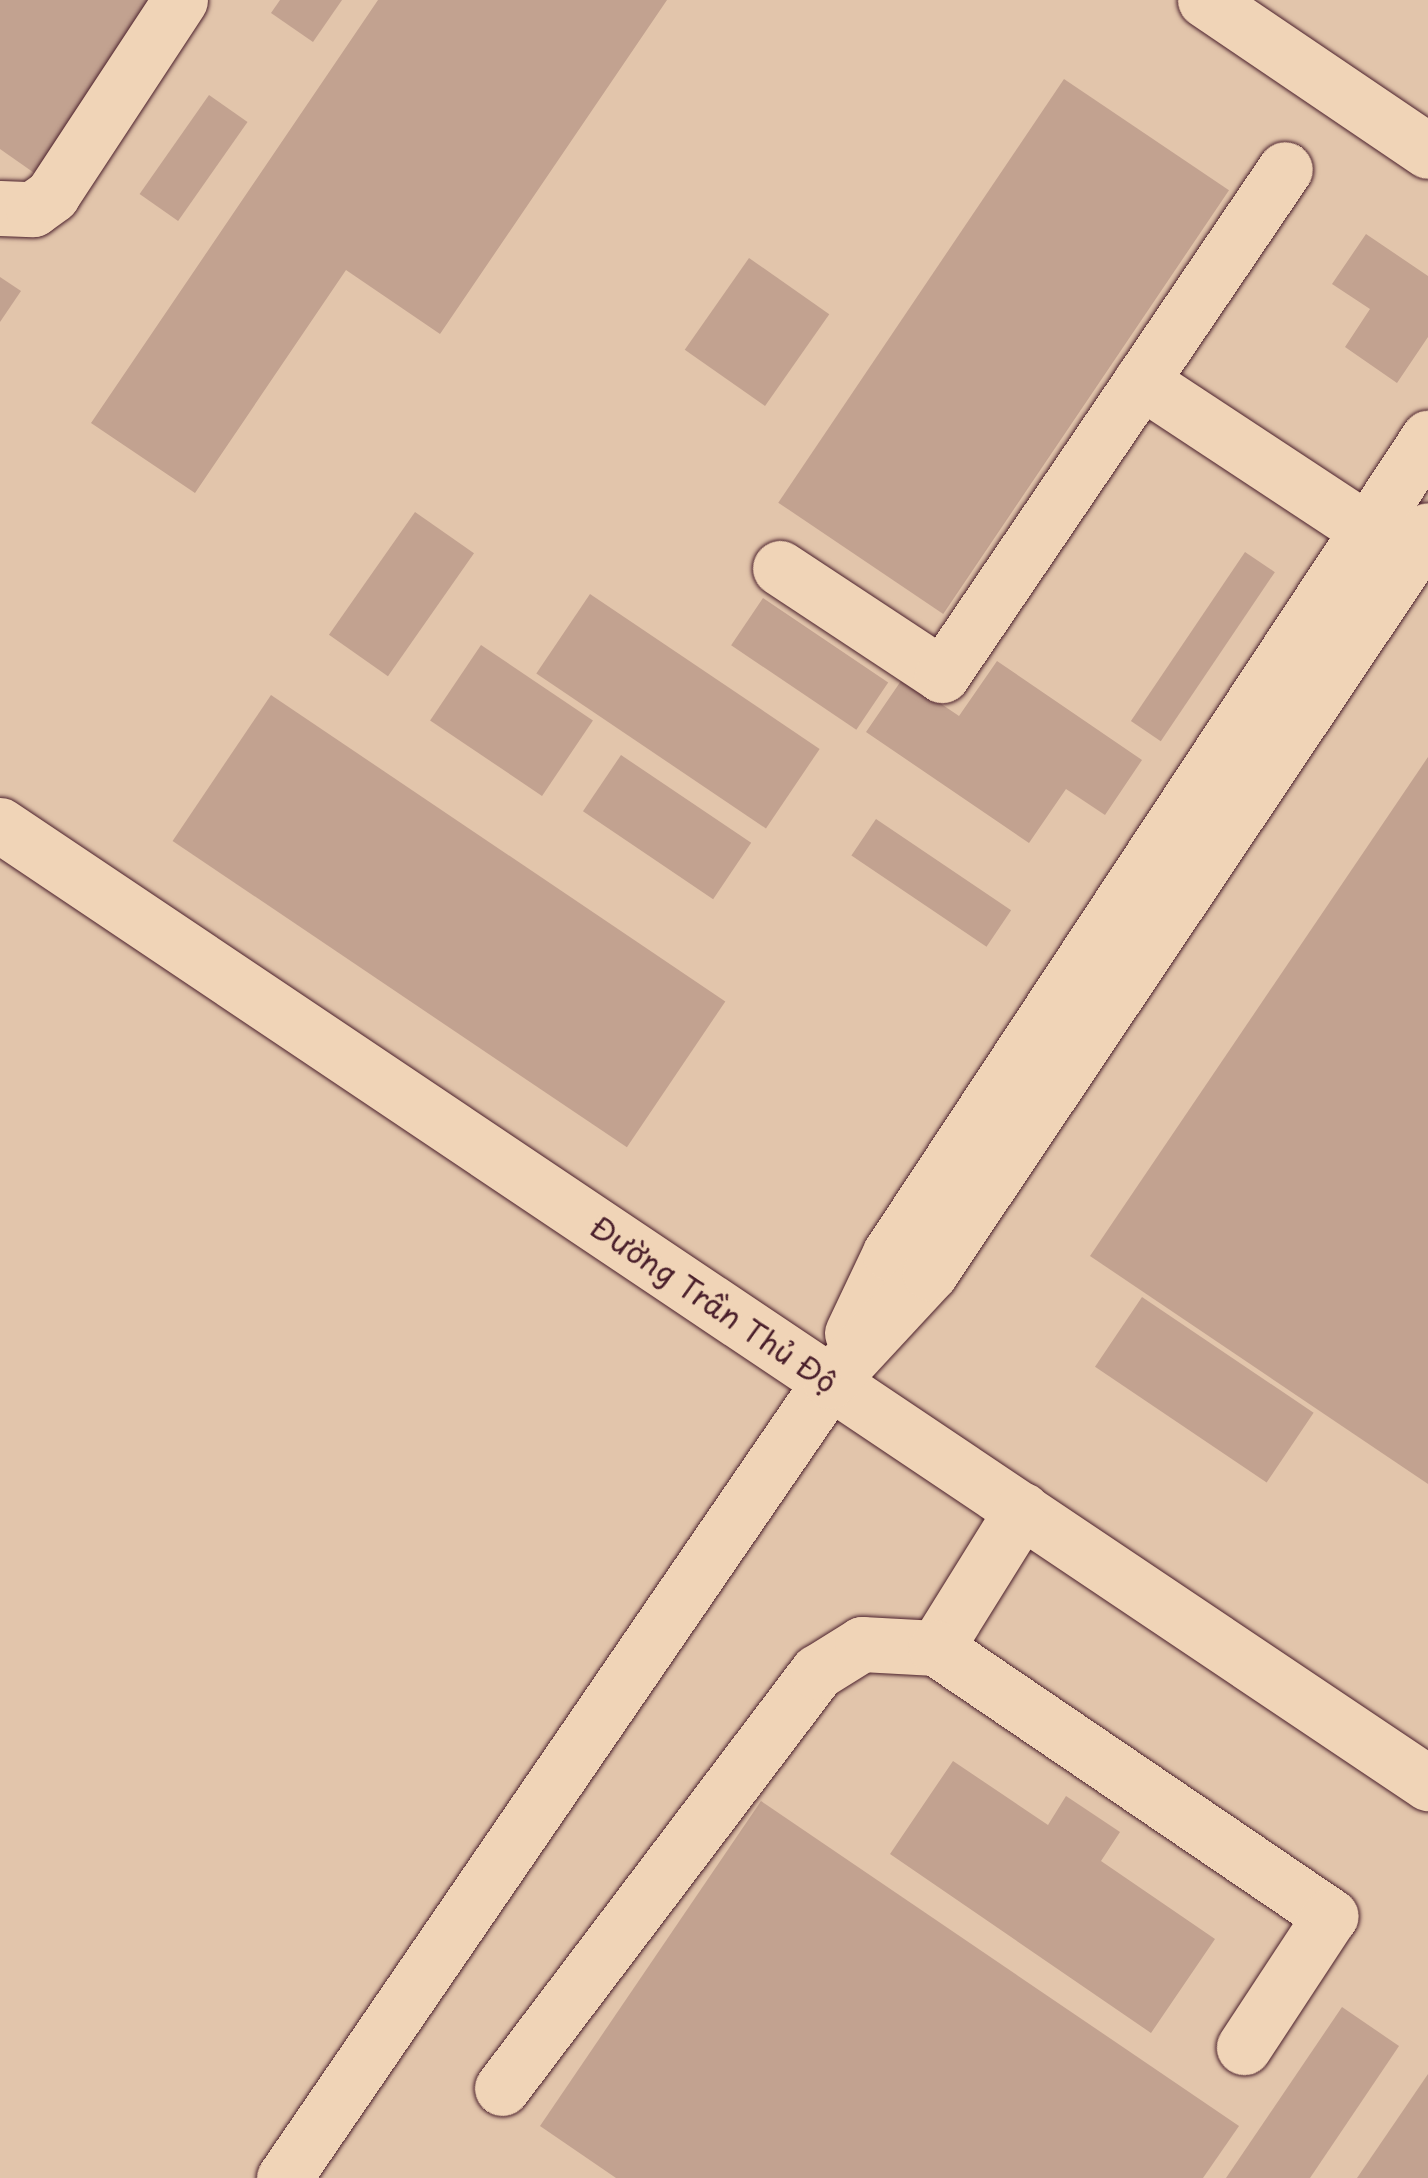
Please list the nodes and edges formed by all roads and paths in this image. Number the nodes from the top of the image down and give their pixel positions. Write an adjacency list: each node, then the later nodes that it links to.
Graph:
1 (180, 0): 5 (street)
2 (1205, 0): 3 (street)
3 (1428, 151)
4 (1285, 169): 6 (street)
5 (0, 208)
6 (1142, 381): 8 (street); 10 (street)
7 (1428, 438): 8 (street)
8 (1367, 530): 12 (street)
9 (1428, 530): 12 (street)
10 (780, 568)
11 (0, 825): 12 (street, Đường Trần Thủ Độ)
12 (830, 1381): 13 (street, Đường Trần Thủ Độ); 18 (street)
13 (1022, 1510): 14 (street); 15 (street, Đường Trần Thủ Độ)
14 (936, 1648): 16 (street); 17 (street)
15 (1428, 1783)
16 (1244, 2047)
17 (502, 2088)
18 (284, 2178)

